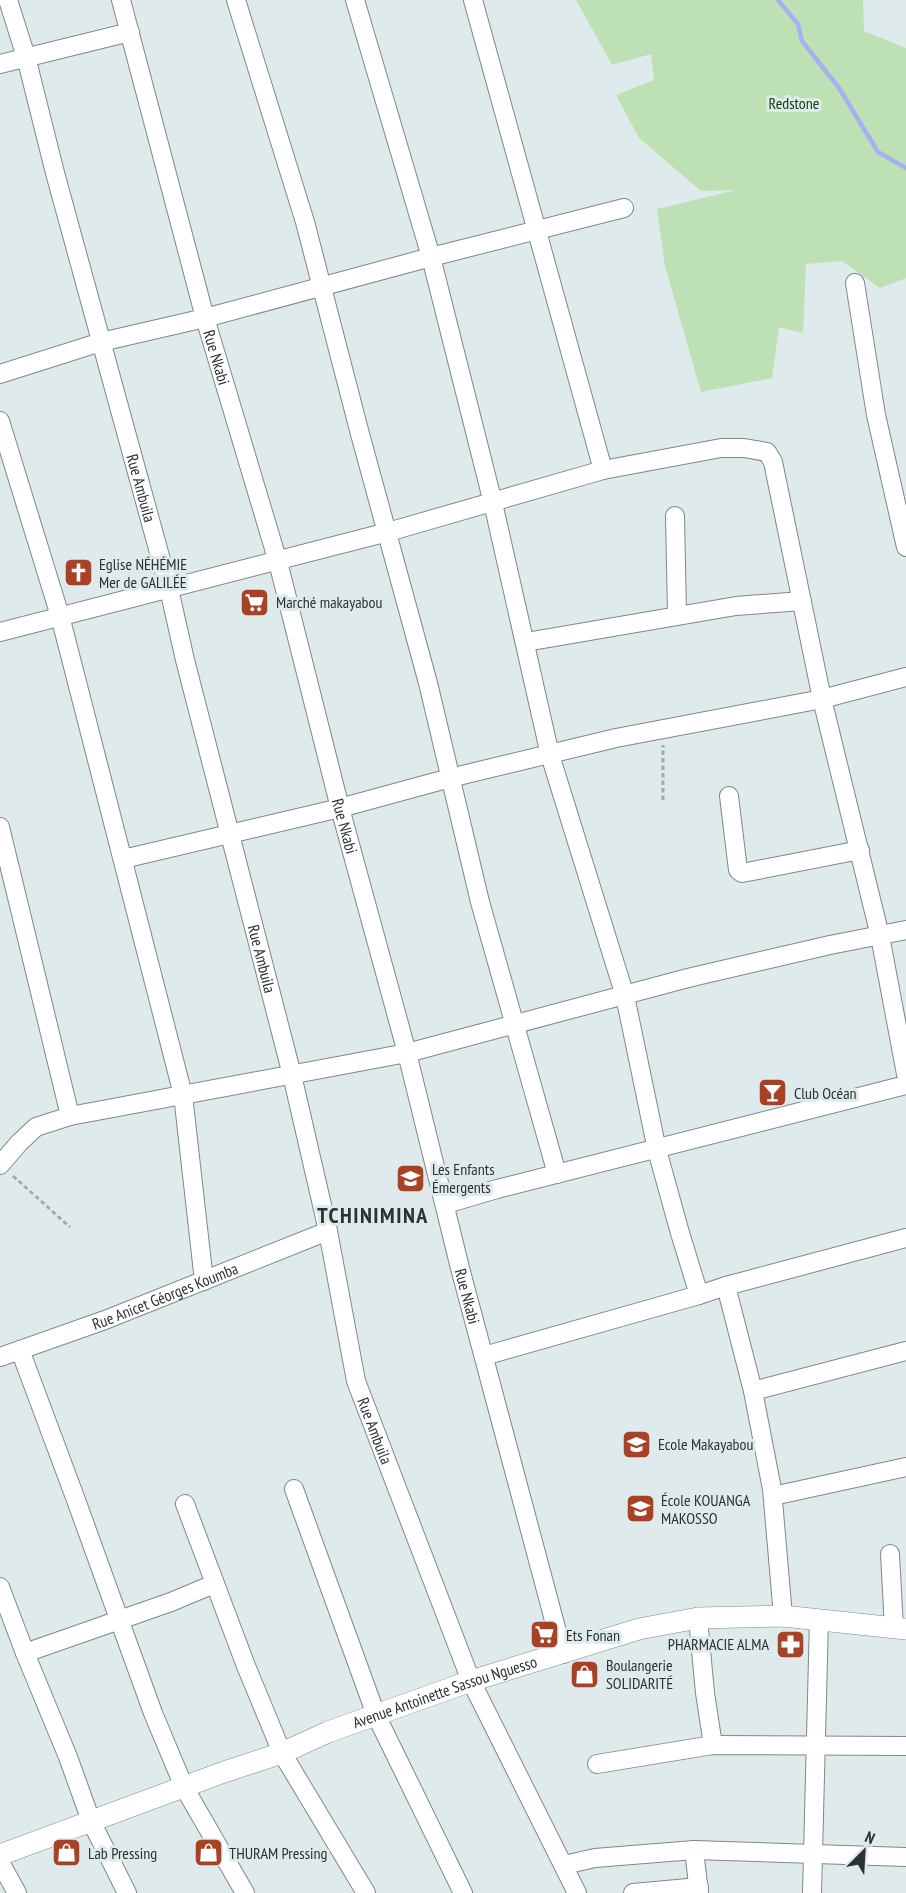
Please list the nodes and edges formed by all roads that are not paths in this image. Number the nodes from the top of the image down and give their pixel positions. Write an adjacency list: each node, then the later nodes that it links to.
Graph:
1 (8, 0): 7 (street, Rue Ambuila)
2 (121, 0): 6 (street, Rue Nkabi)
3 (237, 0): 13 (street)
4 (355, 0): 11 (street)
5 (473, 0): 10 (street)
6 (130, 32): 7 (street); 14 (street, Rue Nkabi)
7 (26, 57): 8 (street); 15 (street, Rue Ambuila)
8 (0, 64)
9 (624, 208): 10 (street)
10 (536, 231): 11 (street); 18 (street)
11 (431, 257): 13 (street); 19 (street)
12 (855, 283): 22 (street)
13 (321, 287): 14 (street); 21 (street)
14 (205, 318): 15 (street); 23 (street, Rue Nkabi)
15 (101, 342): 16 (street); 24 (street, Rue Ambuila)
16 (0, 374)
17 (0, 421): 27 (street)
18 (603, 470): 19 (street); 25 (street)
19 (493, 502): 21 (street); 29 (street)
20 (675, 516): 26 (street)
21 (388, 532): 23 (street); 33 (street)
22 (906, 548)
23 (278, 562): 24 (street); 35 (street, Rue Nkabi)
24 (169, 589): 27 (street); 37 (street, Rue Ambuila)
25 (802, 601): 26 (street); 31 (street)
26 (677, 615): 29 (street)
27 (60, 616): 28 (street); 39 (street)
28 (0, 632)
29 (526, 642): 32 (street)
30 (906, 677): 31 (street)
31 (822, 699): 32 (street); 38 (street)
32 (550, 755): 33 (street); 42 (street)
33 (450, 778): 35 (street); 43 (street)
34 (729, 796): 38 (street)
35 (340, 808): 37 (street); 44 (street, Rue Nkabi)
36 (0, 827): 49 (street)
37 (230, 834): 39 (street); 46 (street, Rue Ambuila)
38 (860, 850): 41 (street)
39 (123, 859): 48 (street)
40 (906, 930): 41 (street)
41 (880, 936): 42 (street); 45 (street)
42 (625, 996): 43 (street); 50 (street)
43 (515, 1025): 44 (street); 52 (street)
44 (407, 1053): 46 (street); 53 (street, Rue Nkabi)
45 (906, 1074)
46 (292, 1075): 48 (street); 54 (street, Rue Ambuila)
47 (906, 1085): 50 (street)
48 (183, 1095): 49 (street); 56 (street)
49 (70, 1116): 51 (street)
50 (657, 1150): 52 (street); 58 (street)
51 (4, 1169)
52 (557, 1174): 53 (street)
53 (446, 1204): 61 (street, Rue Nkabi)
54 (328, 1231): 56 (street, Rue Anicet Géorges Koumba); 78 (street, Rue Ambuila)
55 (906, 1238): 57 (street)
56 (204, 1281): 59 (street, Rue Anicet Géorges Koumba)
57 (726, 1286): 58 (street); 63 (street)
58 (699, 1295): 61 (street)
59 (20, 1350): 62 (street, Rue Anicet Géorges Koumba); 74 (street)
60 (906, 1351): 63 (street)
61 (484, 1356): 77 (street, Rue Nkabi)
62 (0, 1357)
63 (753, 1391): 66 (street)
64 (906, 1467): 66 (street)
65 (294, 1489): 79 (street)
66 (773, 1496): 71 (street)
67 (185, 1504): 69 (street)
68 (891, 1554): 75 (street)
69 (214, 1584): 74 (street); 83 (street)
70 (0, 1587): 76 (street)
71 (783, 1616): 72 (street, Avenue Antoinette Sassou Nguesso); 73 (street, Avenue Antoinette Sassou Nguesso)
72 (698, 1618): 77 (street, Avenue Antoinette Sassou Nguesso); 80 (street)
73 (819, 1619): 75 (street, Avenue Antoinette Sassou Nguesso); 81 (street)
74 (118, 1621): 76 (street); 85 (street)
75 (900, 1628)
76 (25, 1653): 86 (street)
77 (563, 1654): 78 (street, Avenue Antoinette Sassou Nguesso)
78 (471, 1681): 79 (street, Avenue Antoinette Sassou Nguesso); 92 (street, Rue Ambuila)
79 (376, 1715): 83 (street, Avenue Antoinette Sassou Nguesso); 98 (street)
80 (713, 1745): 81 (street); 84 (street)
81 (815, 1746): 82 (street); 88 (street)
82 (906, 1746)
83 (282, 1753): 85 (street, Avenue Antoinette Sassou Nguesso); 97 (street)
84 (597, 1764)
85 (184, 1787): 86 (street, Avenue Antoinette Sassou Nguesso); 96 (street)
86 (91, 1821): 89 (street, Avenue Antoinette Sassou Nguesso); 95 (street)
87 (694, 1850): 88 (street); 92 (street); 93 (street)
88 (812, 1853): 90 (street); 101 (street)
89 (0, 1855)
90 (906, 1857)
91 (0, 1862): 94 (street)
92 (564, 1865): 99 (street, Rue Ambuila)
93 (699, 1890): 100 (street)
94 (17, 1893)
95 (127, 1893)
96 (245, 1893)
97 (366, 1893)
98 (463, 1893)
99 (577, 1893)
100 (633, 1893)
101 (812, 1893)

